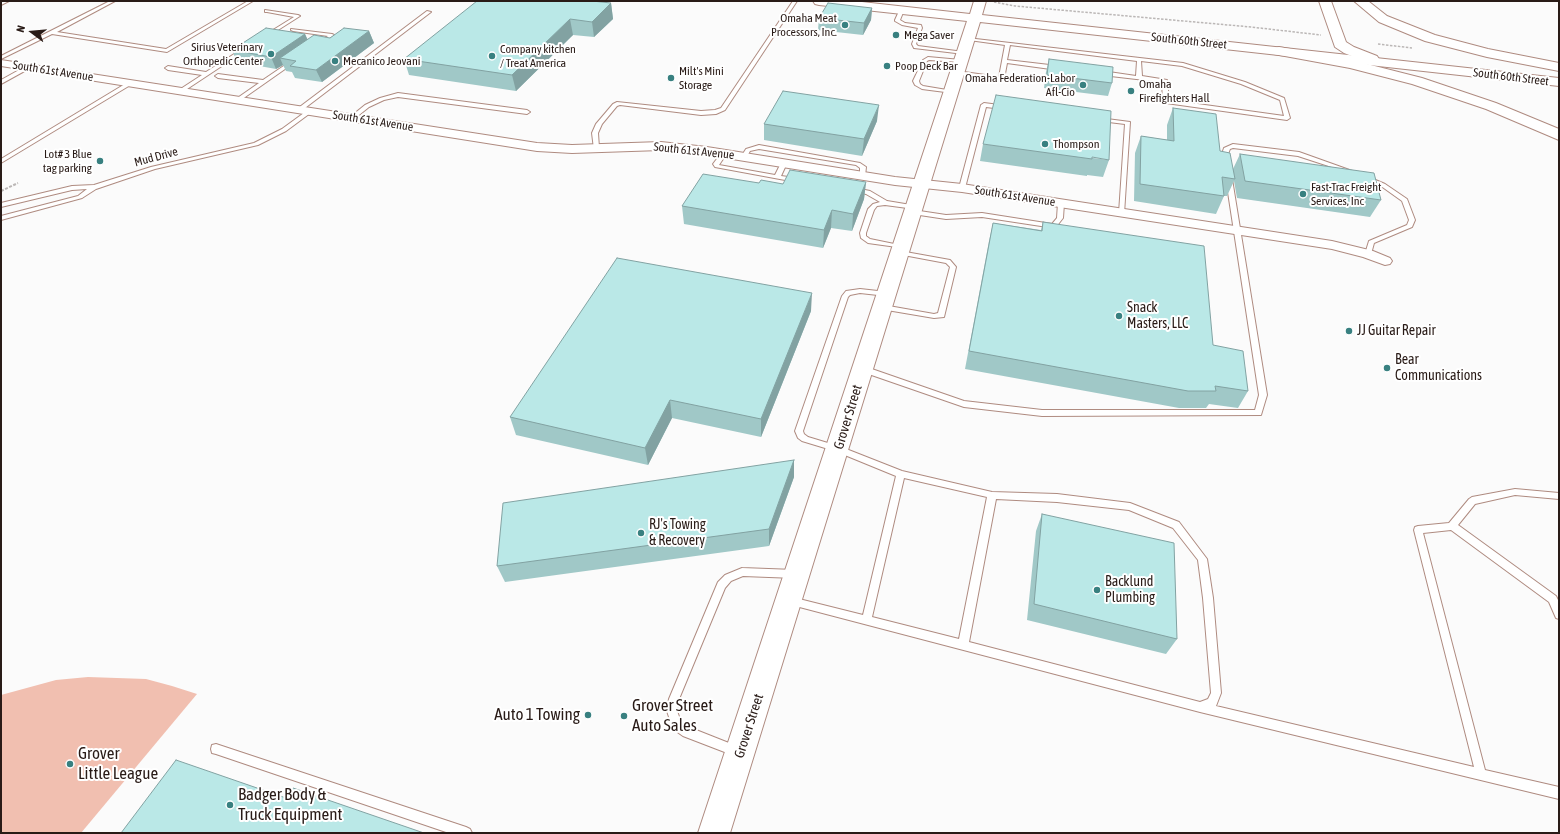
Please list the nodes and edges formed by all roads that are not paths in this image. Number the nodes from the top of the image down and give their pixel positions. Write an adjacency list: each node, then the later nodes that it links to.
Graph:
1 (4, 1): 8 (street)
2 (113, 1): 15 (lane)
3 (251, 1): 15 (lane)
4 (795, 1): 49 (lane)
5 (819, 1): 9 (main road, South 60th Street)
6 (1325, 1): 22 (main road, South 60th Street)
7 (1360, 1): 32 (main road)
8 (1, 2)
9 (899, 6): 10 (main road, South 60th Street); 28 (lane)
10 (978, 8): 13 (main road, South 60th Street); 16 (main road, Grover Street); 21 (main road, South 60th Street)
11 (267, 11): 17 (lane)
12 (429, 12): 45 (lane, Mud Drive)
13 (1170, 27)
14 (293, 30): 20 (lane)
15 (51, 32): 25 (lane)
16 (968, 39): 18 (lane); 28 (main road, Grover Street)
17 (259, 41)
18 (1008, 44): 26 (lane); 27 (lane)
19 (252, 45): 35 (lane)
20 (313, 48)
21 (1279, 51): 22 (main road, South 60th Street); 48 (main road)
22 (1376, 51): 40 (main road, South 60th Street)
23 (301, 56): 39 (lane)
24 (1447, 56): 32 (main road, South 60th Street)
25 (1, 58)
26 (1140, 60): 37 (lane); 37 (lane)
27 (1004, 61): 28 (lane); 33 (lane)
28 (961, 62): 43 (main road, Grover Street); 43 (lane)
29 (1, 63): 30 (street, South 61st Avenue)
30 (28, 67): 38 (lane); 41 (street, South 61st Avenue)
31 (168, 68): 35 (lane)
32 (1559, 68)
33 (1068, 69)
34 (1100, 73): 37 (lane)
35 (207, 74): 42 (lane)
36 (218, 76): 39 (lane)
37 (1139, 78)
38 (1, 82)
39 (264, 82): 44 (lane)
40 (1559, 82)
41 (130, 83): 42 (street, South 61st Avenue); 52 (lane)
42 (181, 91): 44 (street, South 61st Avenue)
43 (951, 92): 57 (main road, Grover Street)
44 (238, 100): 45 (street, South 61st Avenue)
45 (304, 110): 47 (street, South 61st Avenue); 58 (lane, Mud Drive)
46 (527, 112): 47 (lane)
47 (352, 118): 49 (street, South 61st Avenue)
48 (1559, 135)
49 (596, 148): 50 (street, South 61st Avenue)
50 (724, 154): 51 (street, South 61st Avenue); 55 (lane)
51 (744, 157): 53 (street, South 61st Avenue); 54 (lane)
52 (1, 161)
53 (784, 163): 54 (street, South 61st Avenue); 55 (lane)
54 (862, 176): 57 (street, South 61st Avenue)
55 (779, 177): 56 (lane)
56 (804, 182)
57 (922, 184): 60 (street, South 61st Avenue); 64 (main road, Grover Street)
58 (95, 187): 63 (lane, Mud Drive); 66 (lane)
59 (848, 188): 61 (lane)
60 (962, 188): 62 (street, South 61st Avenue); 65 (lane)
61 (885, 203): 64 (lane); 68 (lane)
62 (1061, 203): 64 (lane); 65 (street, South 61st Avenue)
63 (1, 205)
64 (914, 209): 68 (main road, Grover Street)
65 (1122, 213): 67 (street, South 61st Avenue)
66 (1, 218)
67 (1236, 230): 69 (street, South 61st Avenue); 69 (lane); 72 (lane)
68 (901, 250): 71 (main road, Grover Street); 71 (lane)
69 (1368, 254): 70 (street, South 61st Avenue)
70 (1385, 261)
71 (885, 301): 72 (main road, Grover Street); 73 (lane)
72 (862, 369): 73 (main road, Grover Street)
73 (838, 449): 74 (lane); 78 (main road, Grover Street)
74 (901, 474): 75 (lane); 81 (lane)
75 (992, 496): 82 (lane); 83 (lane)
76 (1559, 496): 77 (lane)
77 (1452, 526): 80 (lane); 86 (lane)
78 (797, 574): 79 (main road, Grover Street); 85 (lane)
79 (789, 600): 81 (lane); 85 (main road, Grover Street)
80 (1559, 616)
81 (867, 619): 82 (lane)
82 (963, 645): 83 (lane)
83 (1200, 707): 86 (lane)
84 (216, 749): 88 (lane)
85 (740, 753): 89 (main road, Grover Street)
86 (1481, 774): 87 (lane)
87 (1559, 793)
88 (466, 833)
89 (714, 833)

